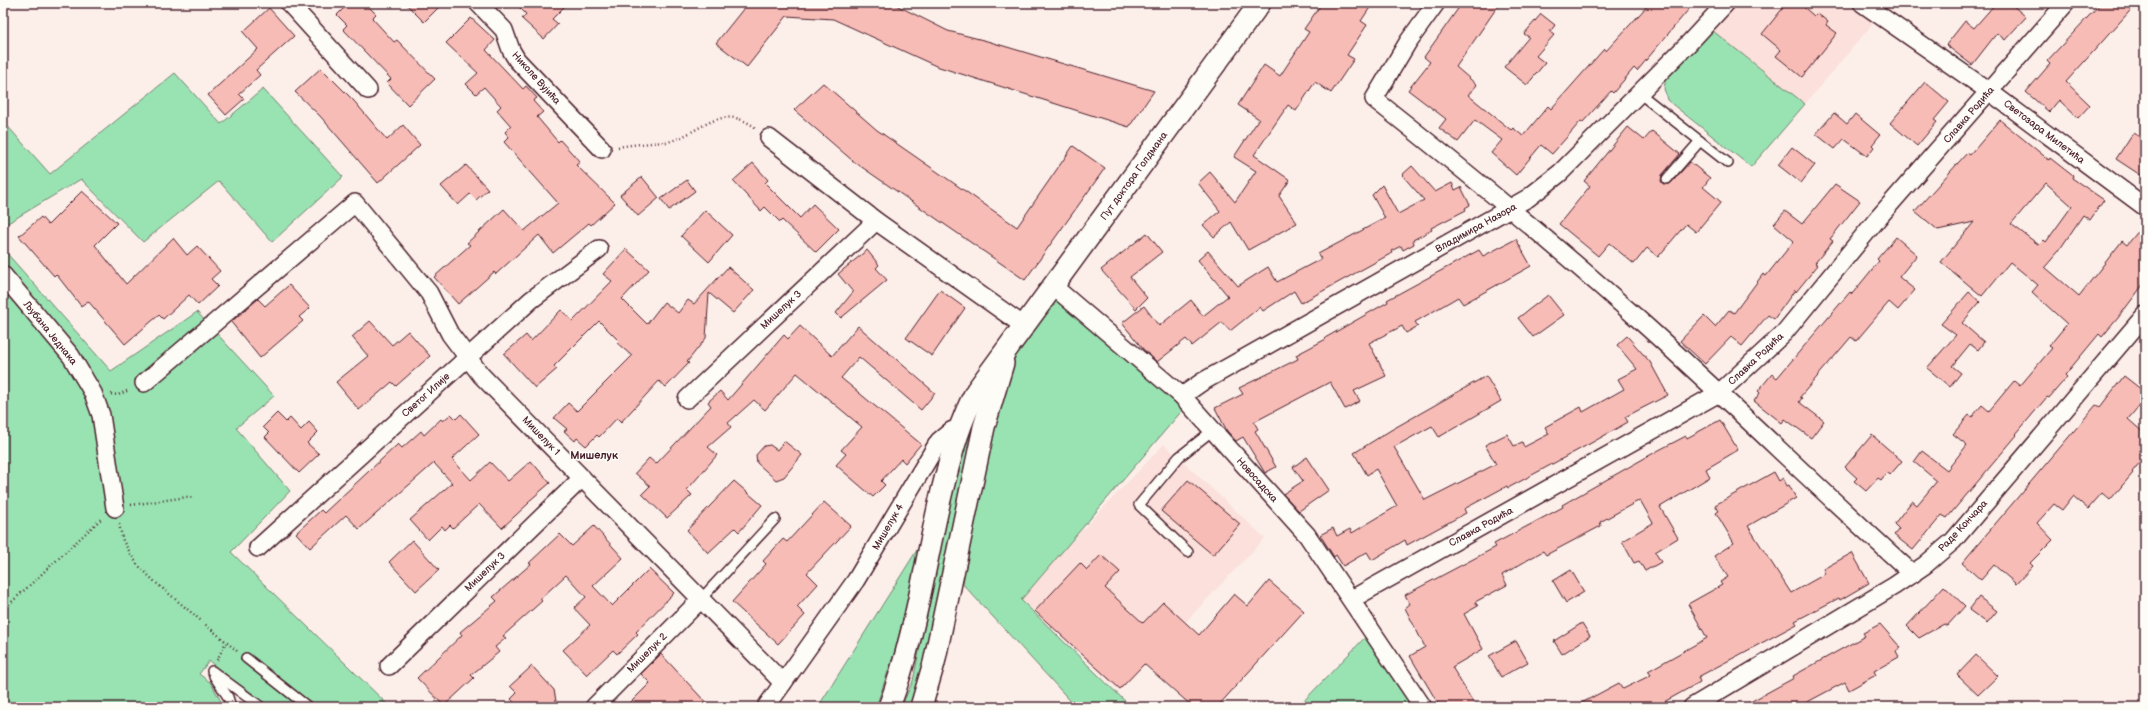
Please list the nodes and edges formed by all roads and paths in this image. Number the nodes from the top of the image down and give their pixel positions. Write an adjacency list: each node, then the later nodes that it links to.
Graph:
1 (289, 3): 8 (street)
2 (478, 3): 13 (street, Николе Вујића)
3 (1260, 3): 21 (street, Пут доктора Голдмана)
4 (1436, 3): 17 (street)
5 (1726, 3): 10 (street, Владимира Назора)
6 (1862, 3): 9 (street, Светозара Милетића)
7 (2066, 3): 9 (street, Славка Родића)
8 (368, 90)
9 (1990, 92): 16 (street, Светозара Милетића); 28 (street, Славка Родића)
10 (1639, 93): 12 (lane); 17 (street, Владимира Назора)
11 (769, 138): 13 (path); 18 (street)
12 (1700, 141): 14 (lane); 15 (lane)
13 (602, 149)
14 (1728, 163)
15 (1666, 179)
16 (2145, 207)
17 (1512, 208): 28 (street); 29 (street, Владимира Назора)
18 (876, 221): 23 (street); 30 (street, Мишелук 3)
19 (599, 249): 25 (street, Светог Илије)
20 (3, 275): 27 (street, Љубана Једнака)
21 (1053, 286): 23 (street, Пут доктора Голдмана); 29 (street, Новосадска)
22 (2145, 314): 39 (street, Раде Кончара)
23 (1024, 326): 24 (street, Пут доктора Голдмана)
24 (1008, 349): 31 (street); 53 (street)
25 (466, 358): 26 (street, Мишелук 1); 33 (street, Мишелук 1); 37 (street, Светог Илије)
26 (144, 383): 27 (path)
27 (93, 393): 35 (street, Љубана Једнака)
28 (1719, 393): 39 (street); 41 (street, Славка Родића)
29 (1182, 396): 32 (street, Новосадска)
30 (687, 399)
31 (960, 427): 45 (street, Мишелук 4); 52 (street)
32 (1213, 430): 38 (lane); 41 (street, Новосадска)
33 (582, 478): 40 (street, Мишелук 1); 44 (street, Мишелук 3)
34 (194, 498): 35 (path)
35 (115, 508): 42 (path); 43 (path)
36 (775, 519): 40 (lane)
37 (258, 548)
38 (1188, 552)
39 (1913, 574): 55 (street, Раде Кончара)
40 (701, 599): 45 (street, Мишелук 1); 50 (street, Мишелук 2)
41 (1352, 599): 54 (street, Новосадска)
42 (3, 610)
43 (246, 658): 49 (lane)
44 (389, 666)
45 (783, 683): 51 (street, Мишелук 4)
46 (343, 706): 49 (path)
47 (231, 707): 48 (lane)
48 (261, 707)
49 (308, 707)
50 (594, 707)
51 (766, 707)
52 (889, 707)
53 (921, 707)
54 (1423, 707)
55 (1692, 707)

